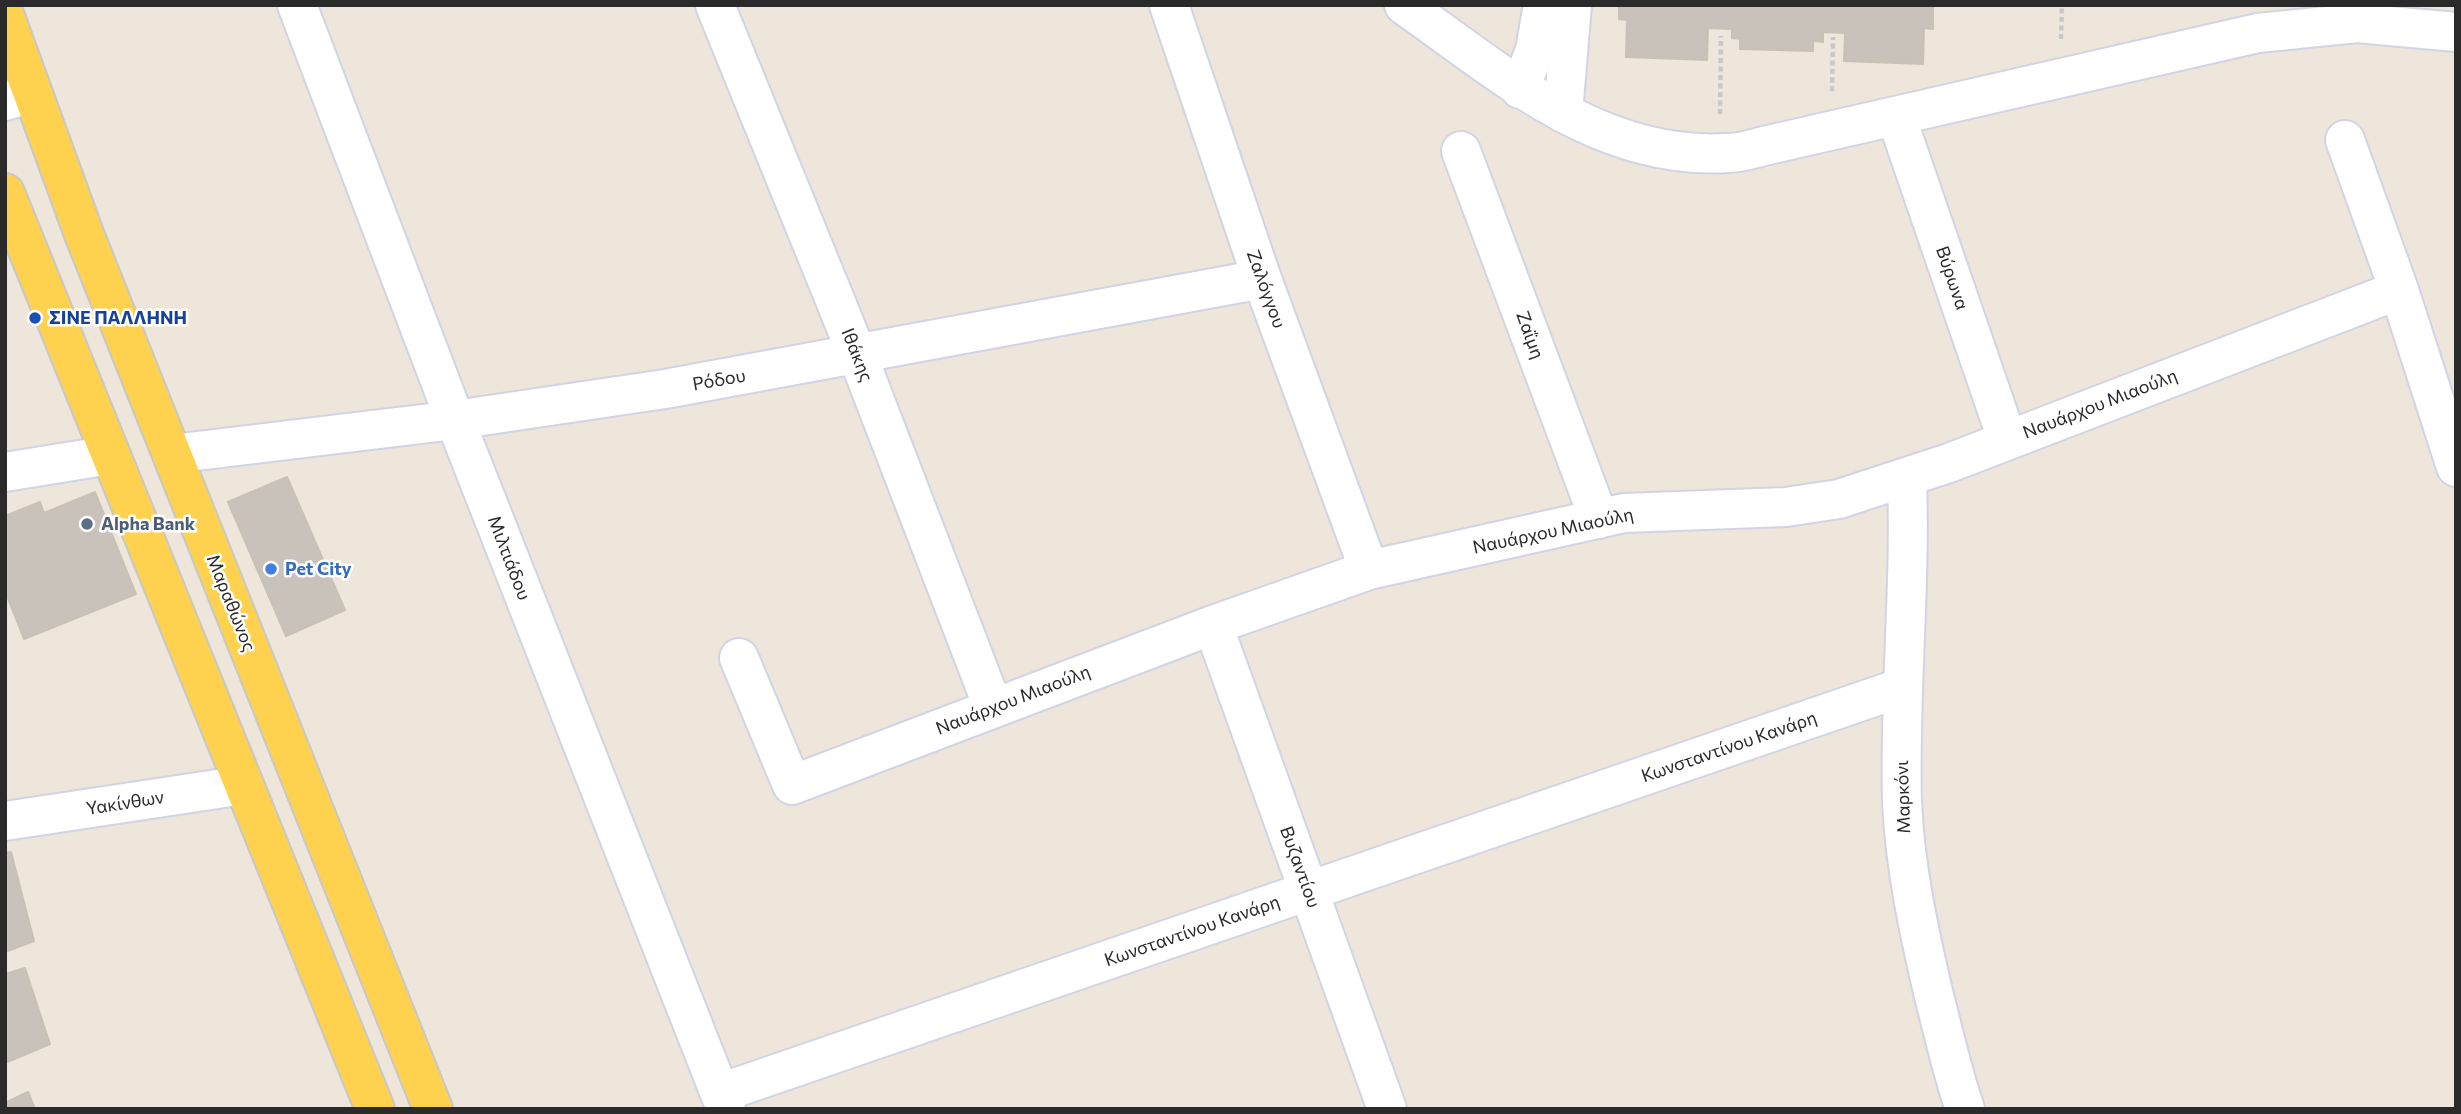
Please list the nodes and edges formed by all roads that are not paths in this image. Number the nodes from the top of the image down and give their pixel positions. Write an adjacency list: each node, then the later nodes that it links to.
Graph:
1 (297, 5): 19 (street, Μιλτιάδου)
2 (715, 5): 18 (street, Ιθάκης)
3 (1169, 5): 16 (street, Ζαλόγγου)
4 (1404, 5): 9 (street)
5 (1543, 5): 9 (street)
6 (1572, 5): 11 (street)
7 (5, 17): 10 (main road, Μαραθώνος)
8 (2456, 32): 12 (street)
9 (1520, 89): 11 (street)
10 (19, 97): 21 (main road, Μαραθώνος)
11 (1563, 113): 12 (street)
12 (1896, 116): 20 (street, Βύρωνα)
13 (2345, 140): 17 (street)
14 (1461, 151): 26 (street, Ζαΐμη)
15 (5, 193): 22 (main road)
16 (1262, 279): 18 (street, Ρόδου); 27 (street, Ζαλόγγου)
17 (2399, 290): 20 (street, Ναυάρχου Μιαούλη); 23 (street)
18 (857, 354): 19 (street, Ρόδου); 31 (street, Ιθάκης)
19 (456, 420): 21 (street, Ρόδου); 35 (street, Μιλτιάδου)
20 (2007, 439): 25 (street, Ναυάρχου Μιαούλη)
21 (172, 454): 38 (main road, Μαραθώνος)
22 (110, 455): 24 (street); 32 (main road)
23 (2456, 467)
24 (5, 472)
25 (1907, 479): 26 (street, Ναυάρχου Μιαούλη); 30 (street, Μαρκόνι)
26 (1599, 519): 27 (street, Ναυάρχου Μιαούλη)
27 (1369, 570): 28 (street, Ναυάρχου Μιαούλη)
28 (1213, 625): 31 (street, Ναυάρχου Μιαούλη); 34 (street, Βυζαντίου)
29 (739, 658): 31 (street, Ναυάρχου Μιαούλη)
30 (1903, 687): 34 (street, Κωνσταντίνου Κανάρη); 36 (street, Μαρκόνι)
31 (993, 708)
32 (244, 785): 33 (street, Υακίνθων); 37 (main road)
33 (5, 821)
34 (1308, 891): 35 (street, Κωνσταντίνου Κανάρη); 39 (street, Βυζαντίου)
35 (723, 1101)
36 (1960, 1107)
37 (375, 1109)
38 (433, 1109)
39 (1387, 1109)

